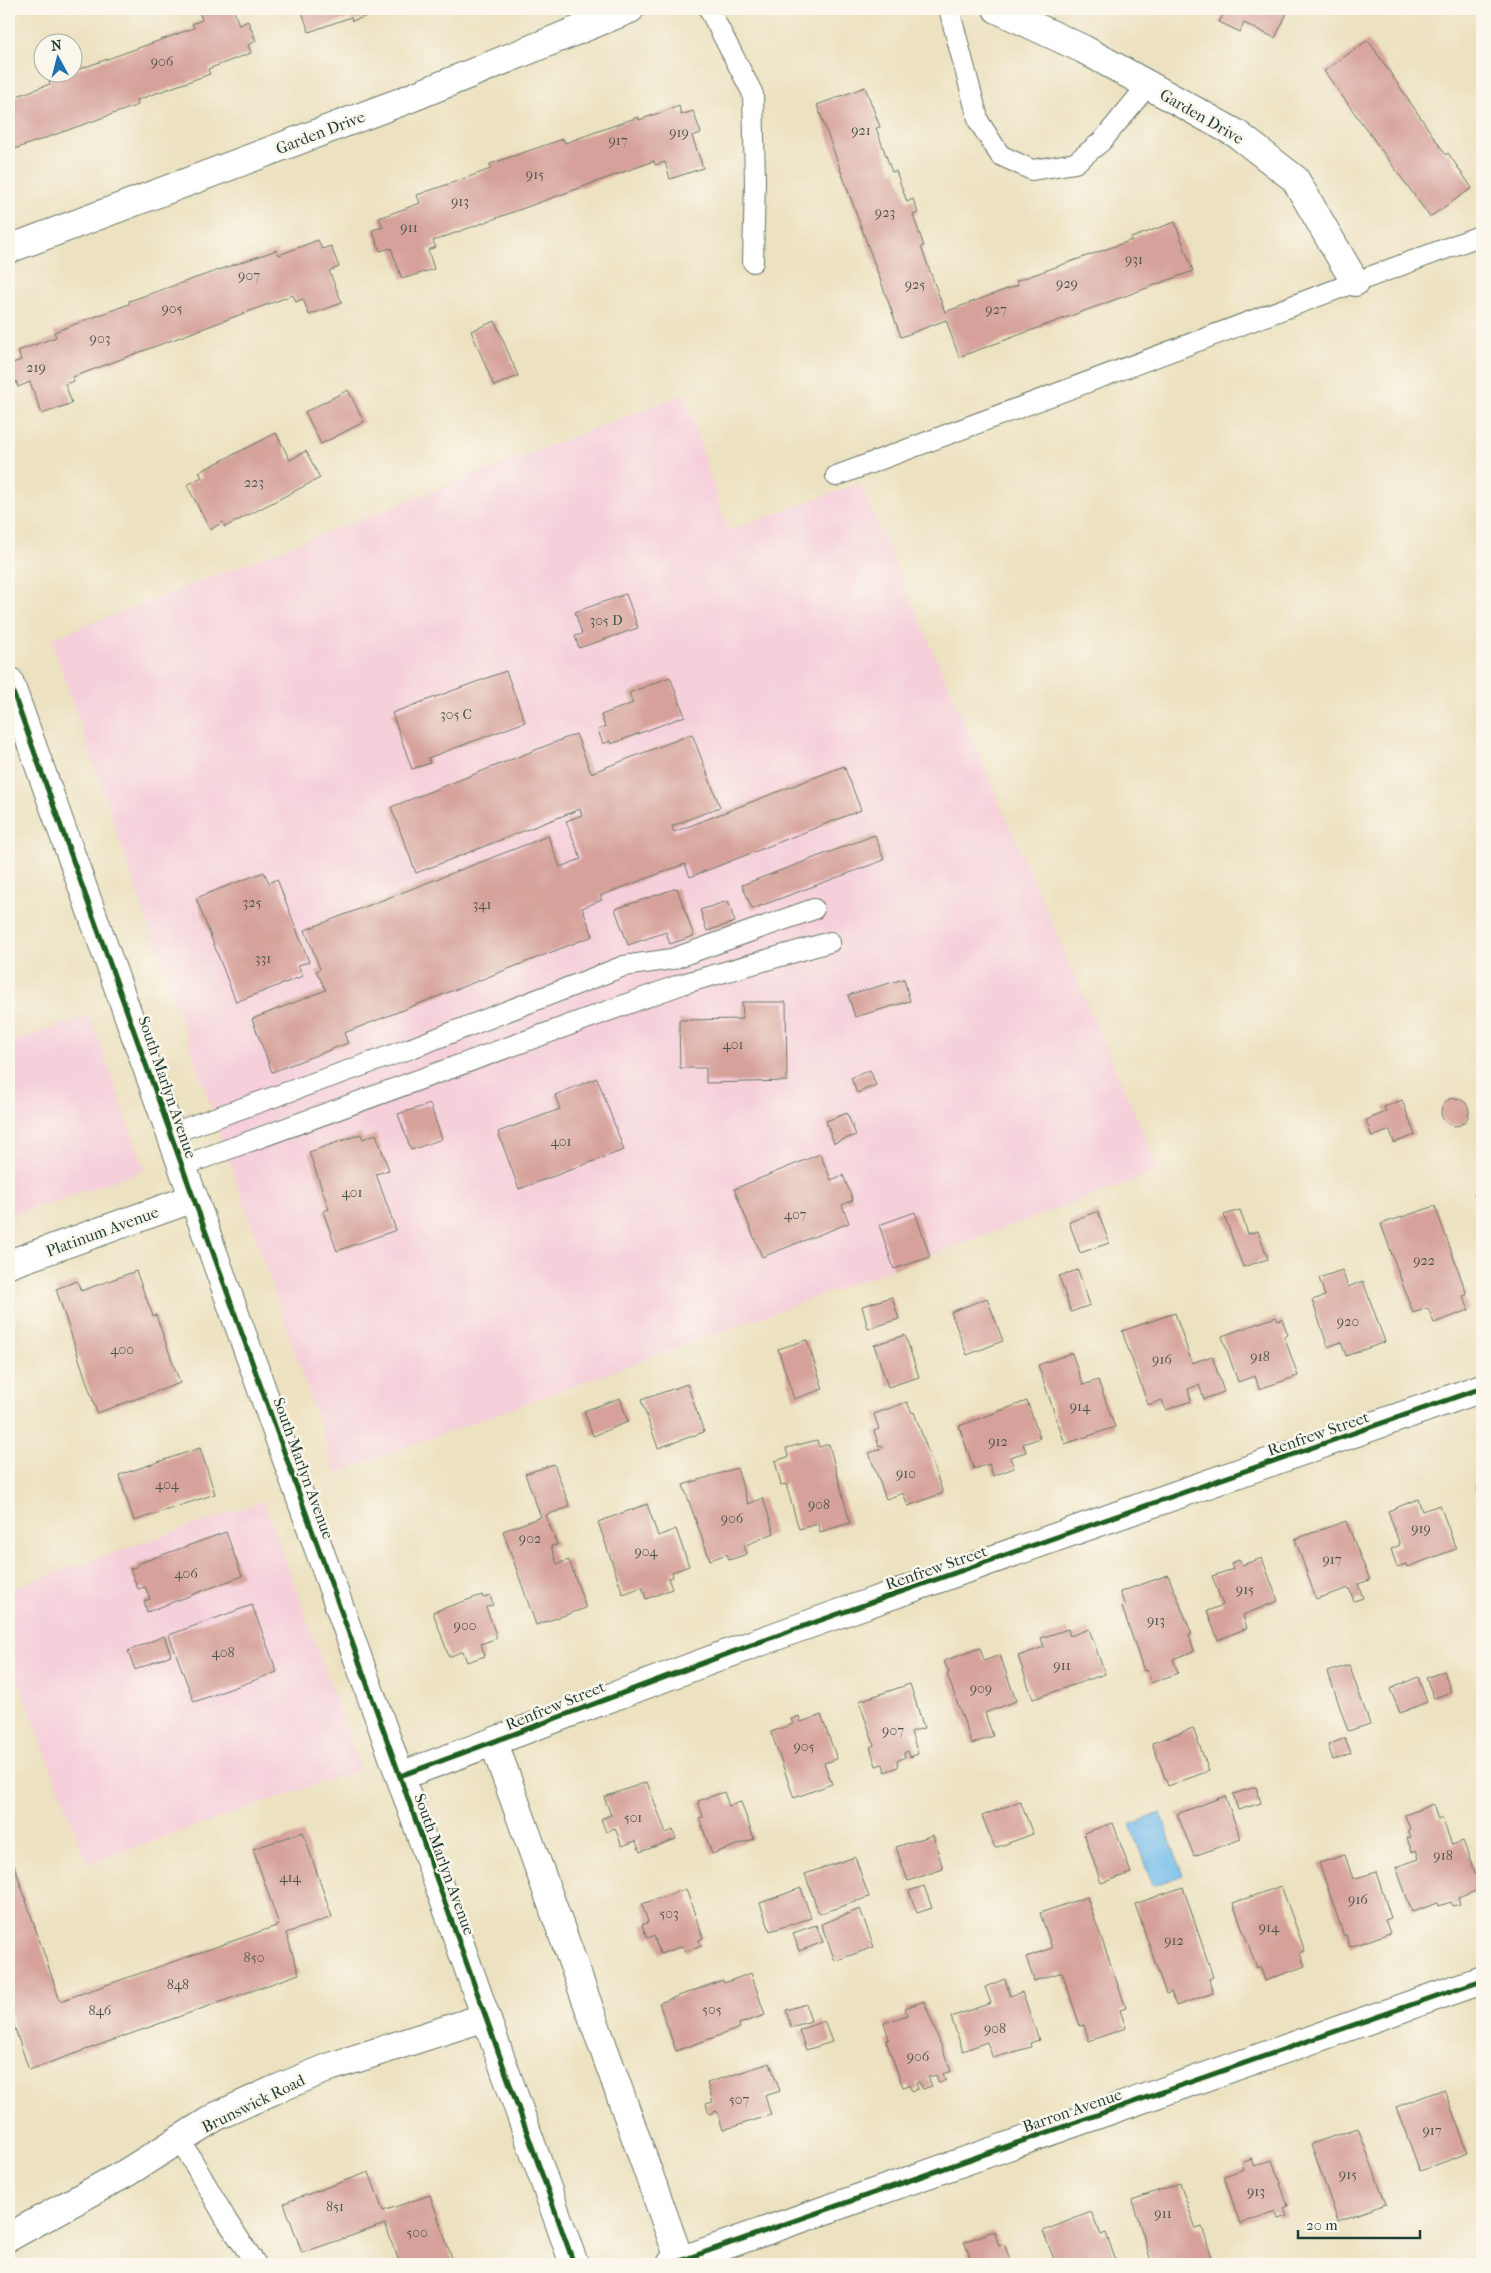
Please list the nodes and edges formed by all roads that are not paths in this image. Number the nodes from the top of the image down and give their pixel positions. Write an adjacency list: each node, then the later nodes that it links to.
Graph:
1 (630, 9): 7 (street, Garden Drive)
2 (710, 9): 8 (lane)
3 (949, 9): 5 (lane)
4 (997, 9): 5 (street, Garden Drive)
5 (1148, 85): 9 (street, Garden Drive)
6 (1482, 234): 9 (lane)
7 (9, 249)
8 (753, 262)
9 (1355, 282): 10 (lane)
10 (836, 476)
11 (9, 681): 14 (street, South Marlyn Avenue)
12 (814, 909): 14 (lane)
13 (830, 942): 15 (lane)
14 (172, 1133): 15 (street, South Marlyn Avenue)
15 (182, 1166): 16 (street, South Marlyn Avenue)
16 (194, 1198): 17 (street, Platinum Avenue); 20 (street, South Marlyn Avenue)
17 (9, 1264)
18 (1482, 1388): 19 (street, Renfrew Street)
19 (494, 1743): 20 (street, Renfrew Street); 25 (street)
20 (400, 1776): 22 (street, South Marlyn Avenue)
21 (1482, 1980): 25 (street, Barron Avenue)
22 (486, 2017): 23 (street, Brunswick Road); 27 (street, South Marlyn Avenue)
23 (180, 2140): 24 (street, Brunswick Road); 26 (lane)
24 (9, 2237)
25 (675, 2263)
26 (256, 2264)
27 (574, 2264)

